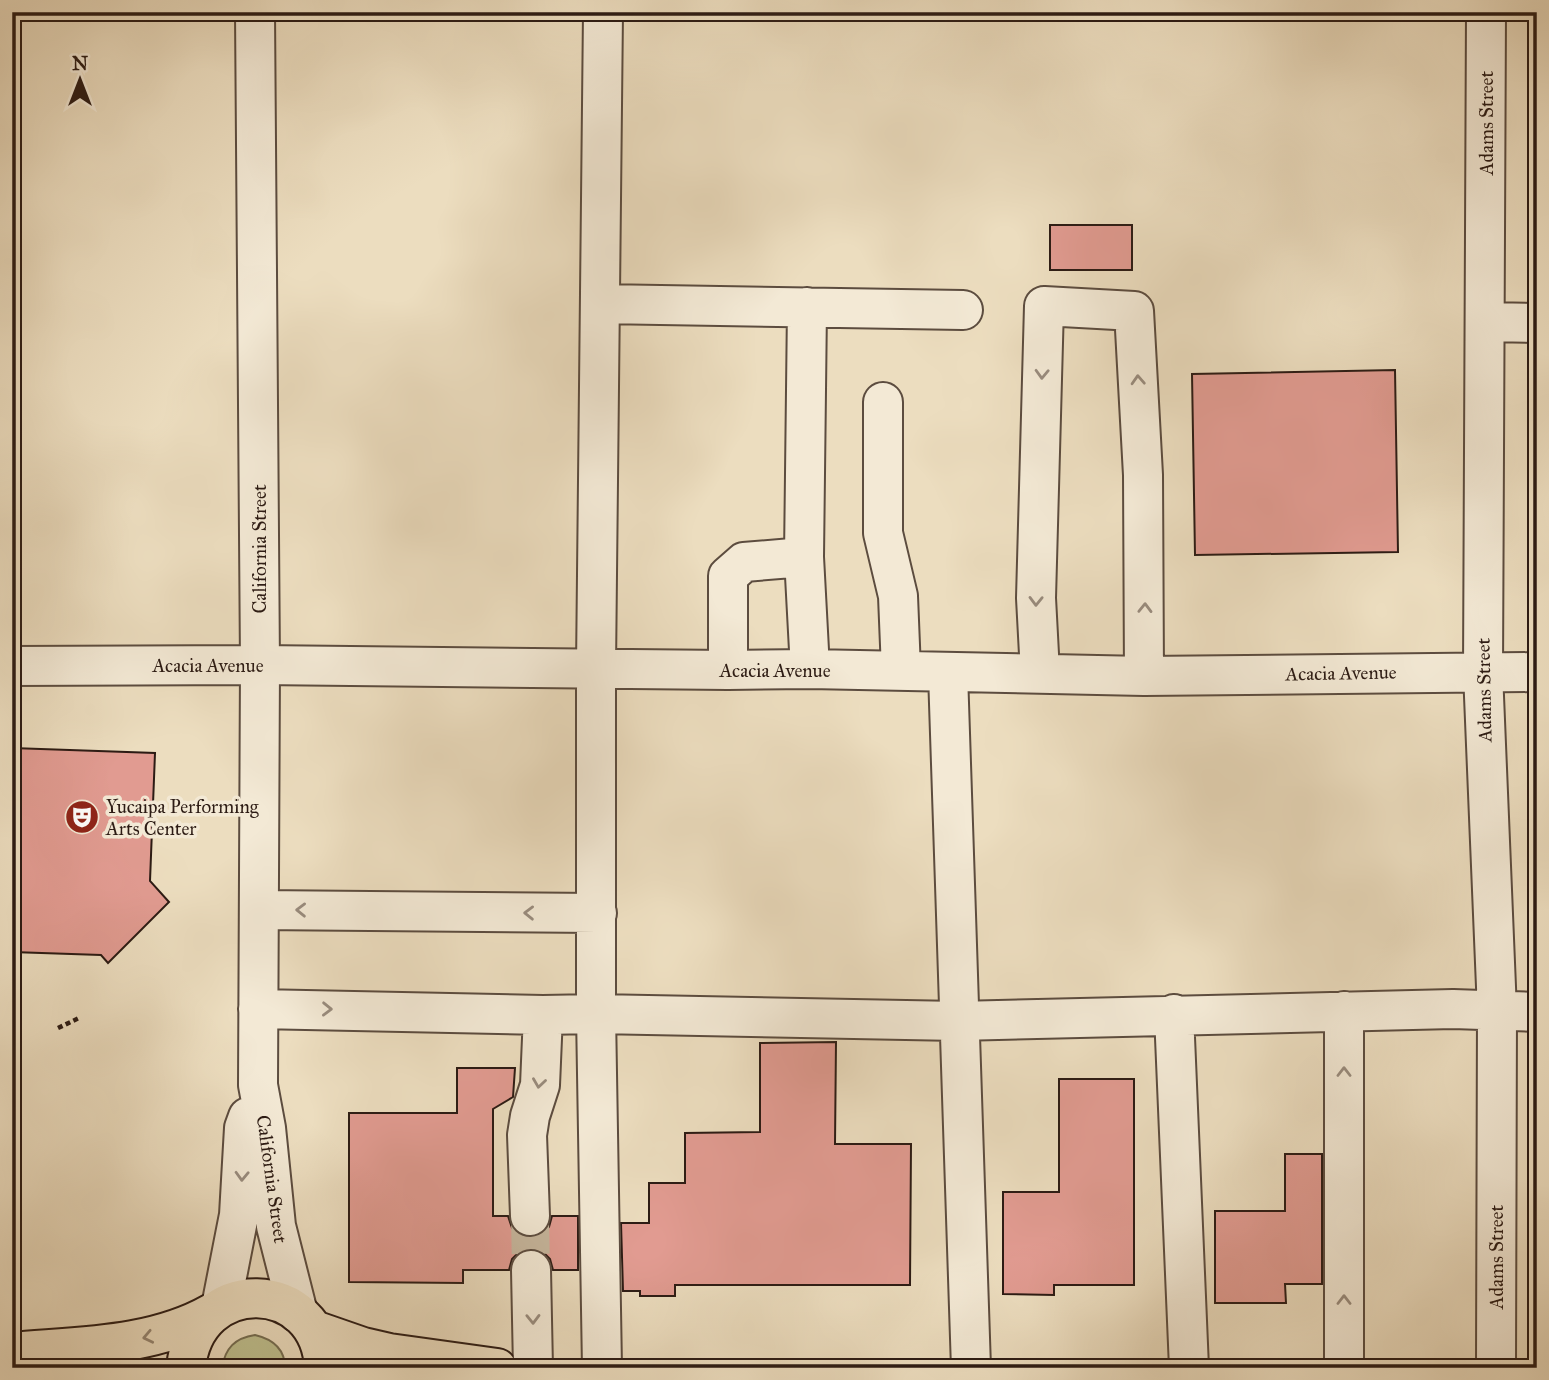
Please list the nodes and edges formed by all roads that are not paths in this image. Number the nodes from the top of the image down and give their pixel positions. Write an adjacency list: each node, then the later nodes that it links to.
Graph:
1 (255, 12): 11 (street, California Street)
2 (603, 12): 4 (street)
3 (1486, 12): 7 (street, Adams Street)
4 (601, 304): 5 (street); 13 (street)
5 (807, 307): 6 (street); 10 (street)
6 (963, 310)
7 (1486, 322): 8 (street); 17 (street, Adams Street)
8 (1537, 323)
9 (883, 402): 16 (street)
10 (804, 557): 14 (street); 15 (street)
11 (260, 665): 12 (street, Acacia Avenue); 13 (street, Acacia Avenue); 22 (street, California Street)
12 (12, 666)
13 (596, 668): 15 (street, Acacia Avenue); 23 (street)
14 (810, 669): 15 (street, Acacia Avenue); 16 (street, Acacia Avenue)
15 (728, 670)
16 (901, 670): 19 (street, Acacia Avenue)
17 (1483, 672): 18 (street, Acacia Avenue); 21 (street, Acacia Avenue); 26 (street, Adams Street)
18 (1537, 672)
19 (948, 673): 20 (street, Acacia Avenue); 31 (street)
20 (1040, 673): 21 (street, Acacia Avenue); 21 (street, one-way to 20)
21 (1144, 676)
22 (259, 910): 23 (street, one-way to 22); 24 (street, California Street)
23 (597, 913): 28 (street)
24 (258, 1009): 30 (street, one-way to 30); 32 (street, California Street)
25 (1344, 1011): 26 (street); 29 (street); 45 (street, one-way to 25)
26 (1497, 1011): 27 (street); 46 (street, Adams Street)
27 (1537, 1012)
28 (597, 1014): 30 (street); 31 (street); 42 (street)
29 (1174, 1014): 31 (street); 44 (street)
30 (543, 1015): 33 (street, one-way to 33)
31 (958, 1021): 43 (street)
32 (258, 1086): 35 (street, California Street, one-way to 35); 36 (street, California Street)
33 (530, 1216)
34 (531, 1270): 41 (street, one-way to 41)
35 (216, 1310): 36 (main road); 37 (main road, one-way to 37); 38 (main road)
36 (306, 1321): 39 (main road); 40 (main road)
37 (12, 1352)
38 (186, 1368)
39 (324, 1368)
40 (497, 1368)
41 (533, 1368)
42 (602, 1368)
43 (971, 1368)
44 (1189, 1368)
45 (1344, 1368)
46 (1496, 1368)

